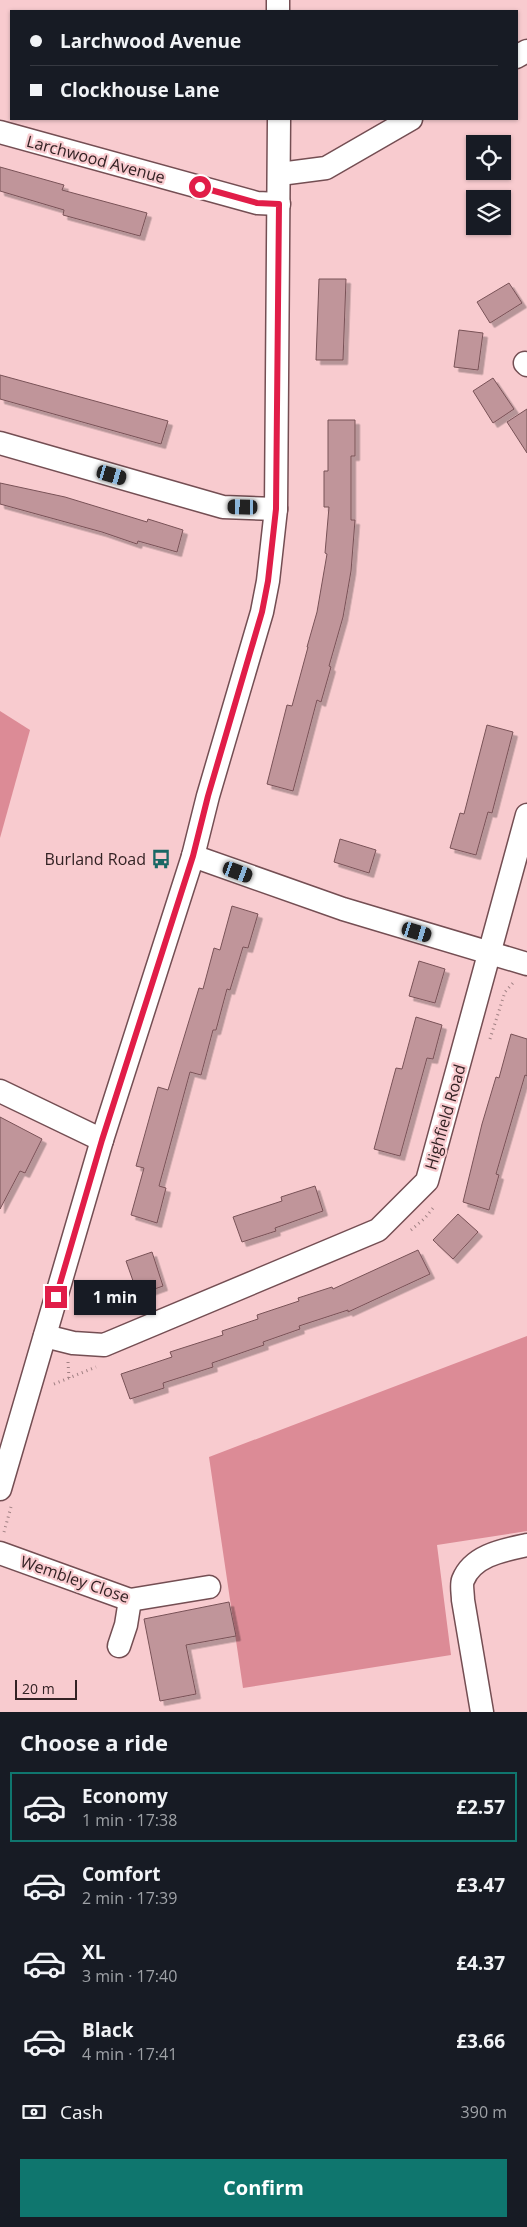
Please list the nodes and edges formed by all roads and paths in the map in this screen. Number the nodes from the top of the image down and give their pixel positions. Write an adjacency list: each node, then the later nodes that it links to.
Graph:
1 (279, 120): 4 (street)
2 (409, 120): 4 (street)
3 (0, 132): 5 (street, Larchwood Avenue)
4 (280, 174): 5 (street)
5 (279, 204): 7 (street)
6 (0, 443): 7 (street)
7 (276, 509): 9 (street)
8 (527, 815): 10 (street, Highfield Road)
9 (193, 856): 10 (street); 13 (street)
10 (490, 955): 11 (street); 14 (street, Highfield Road)
11 (527, 964)
12 (0, 1091): 13 (street)
13 (102, 1140): 14 (street)
14 (45, 1336): 15 (street)
15 (9, 1423): 16 (street)
16 (0, 1489)
17 (527, 1545): 22 (street)
18 (0, 1553): 20 (street, Wembley Close)
19 (209, 1587): 20 (street, Wembley Close)
20 (130, 1600): 21 (street)
21 (119, 1646)
22 (482, 1712)

